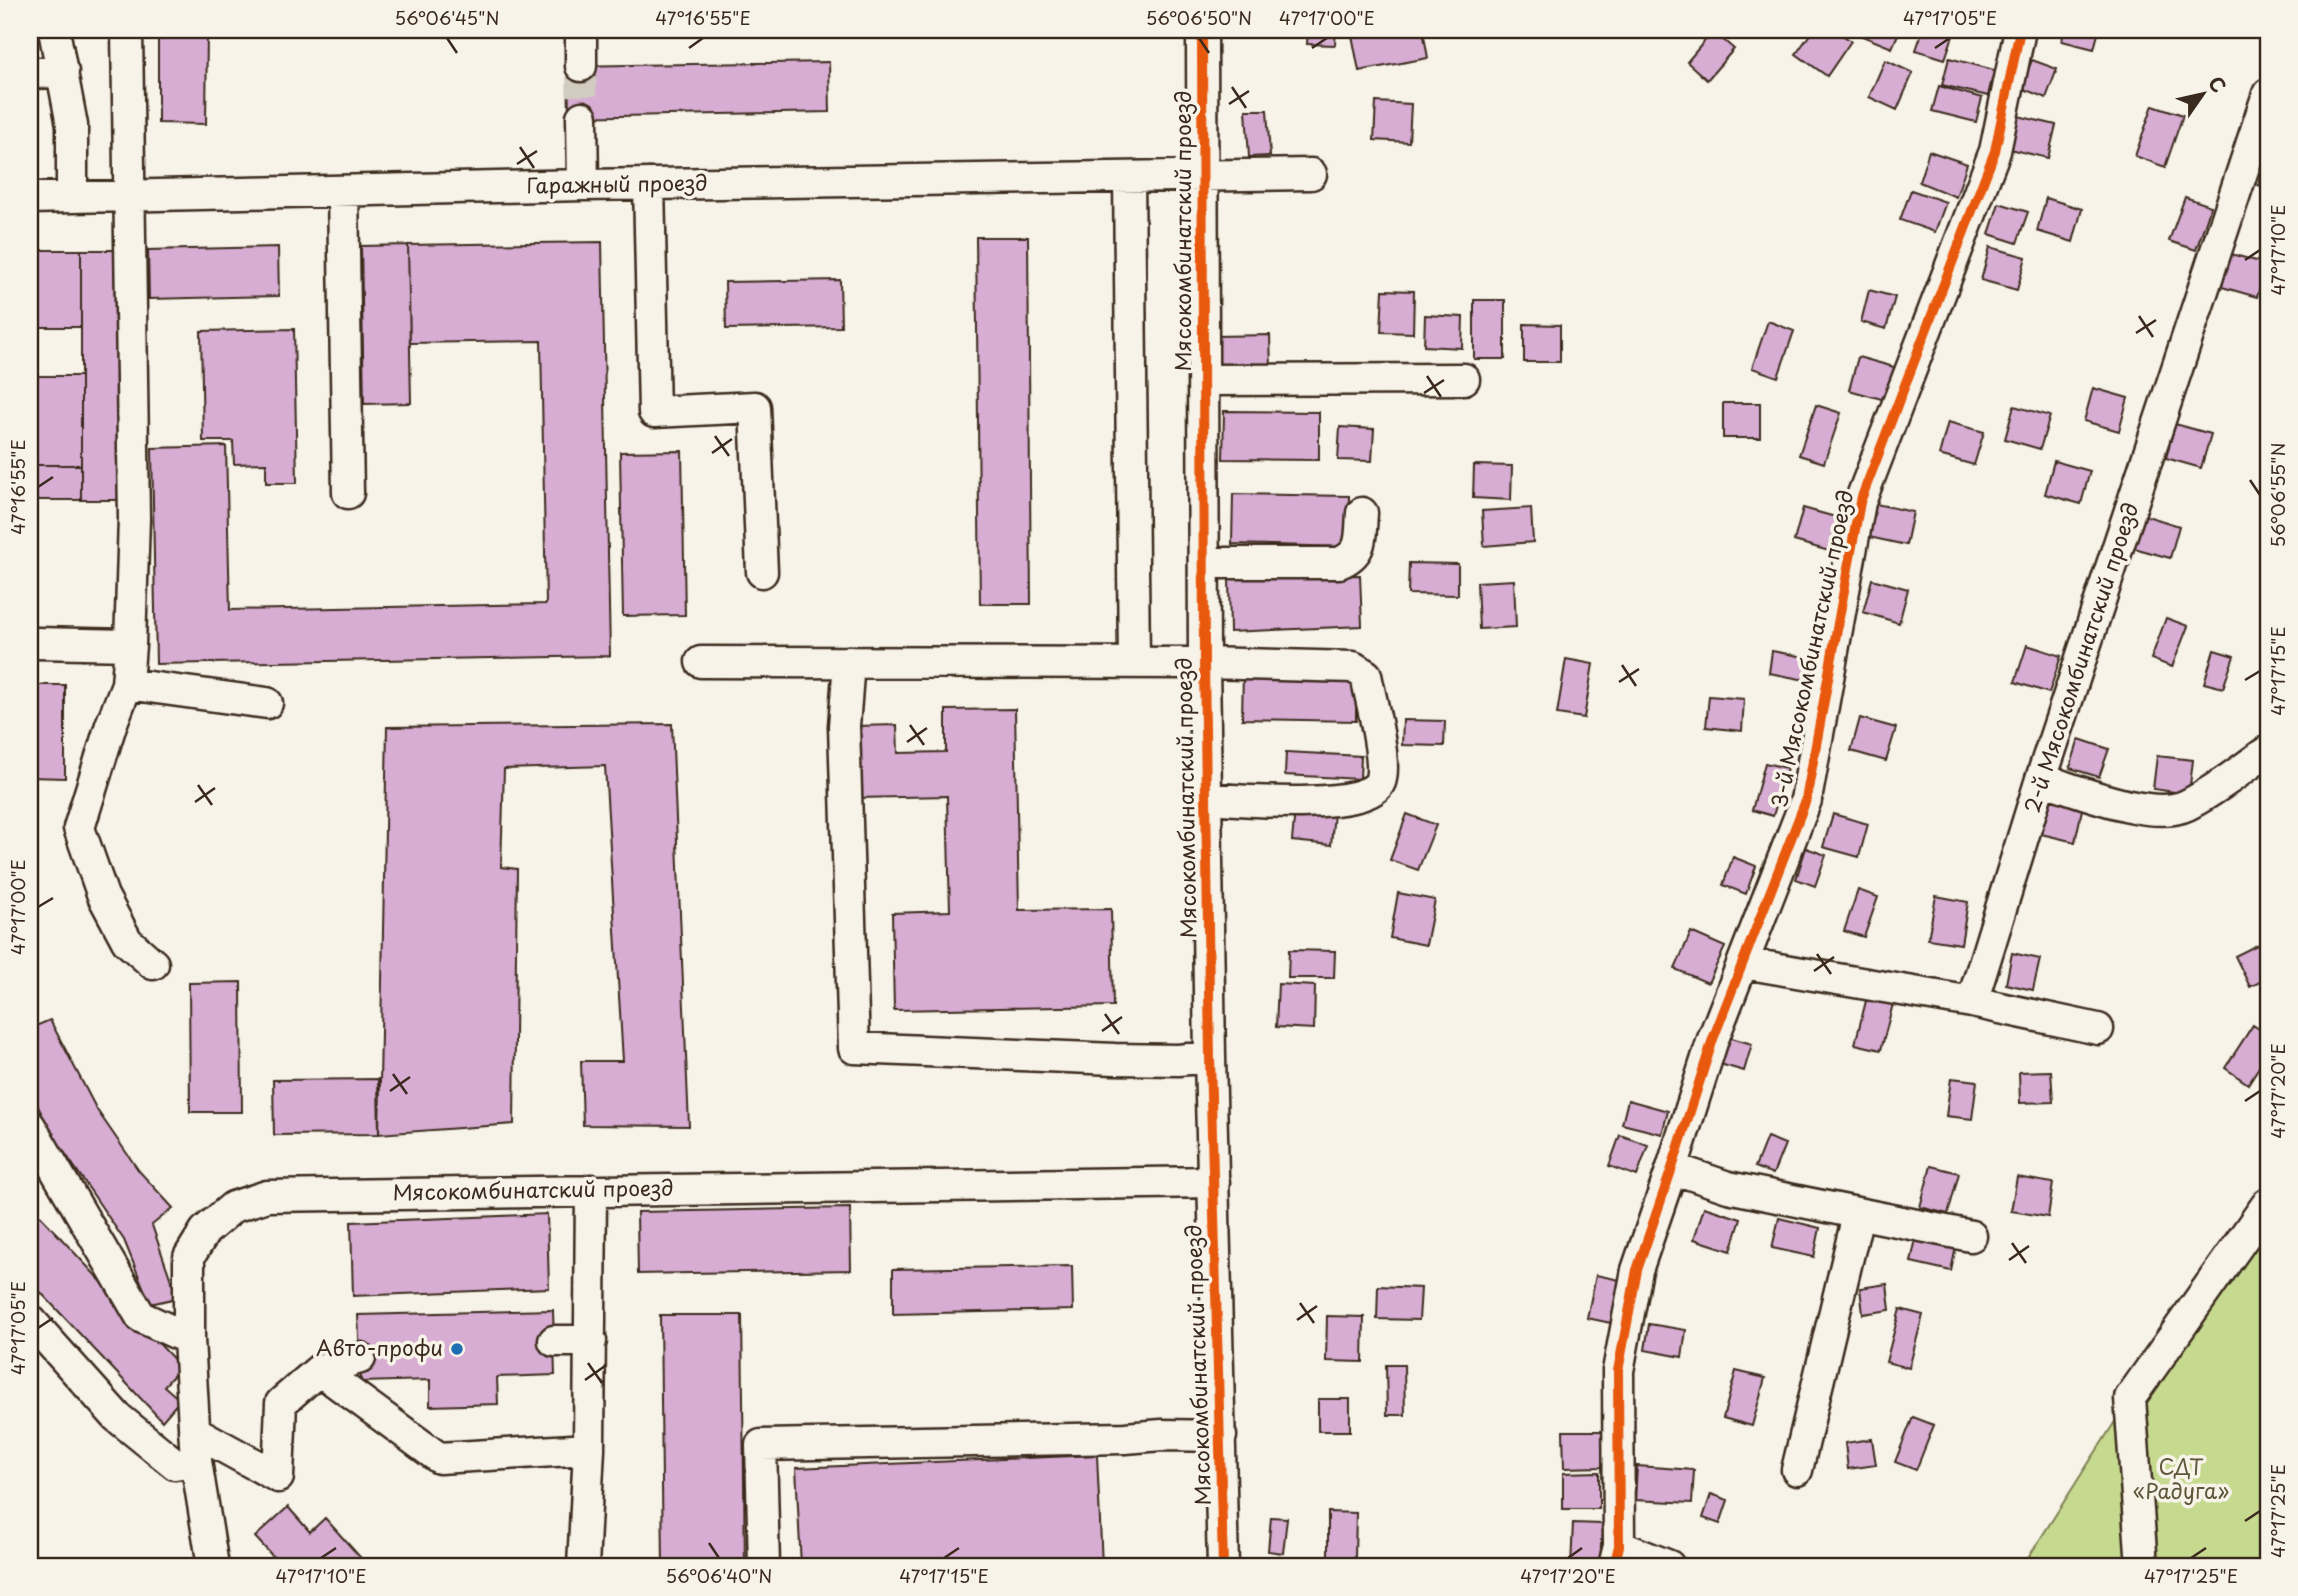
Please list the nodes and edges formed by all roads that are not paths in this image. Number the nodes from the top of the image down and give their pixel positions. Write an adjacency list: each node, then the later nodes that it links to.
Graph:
1 (54, 30): 7 (street)
2 (127, 30): 17 (street)
3 (581, 30): 6 (street)
4 (1202, 30): 13 (street, Мясокомбинатский проезд)
5 (2020, 30): 37 (street, 3-й Мясокомбинатский проезд)
6 (581, 66)
7 (63, 72): 8 (street); 18 (street)
8 (30, 73)
9 (2268, 94): 35 (street, 2-й Мясокомбинатский проезд)
10 (582, 117): 15 (street)
11 (1311, 174): 13 (street, Гаражный проезд)
12 (1129, 177): 13 (street, Гаражный проезд); 14 (street, Гаражный проезд); 30 (street)
13 (1204, 177): 21 (street, Мясокомбинатский проезд)
14 (649, 184): 15 (street, Гаражный проезд); 25 (street)
15 (583, 185): 16 (street, Гаражный проезд)
16 (343, 191): 17 (street, Гаражный проезд); 22 (street)
17 (129, 196): 18 (street, Гаражный проезд); 27 (street)
18 (72, 197): 19 (street, Гаражный проезд)
19 (30, 198)
20 (1464, 379): 21 (street)
21 (1204, 380): 24 (street, Мясокомбинатский проезд)
22 (348, 493)
23 (1362, 513): 24 (street)
24 (1204, 563): 31 (street, Мясокомбинатский проезд)
25 (762, 572)
26 (36, 643): 27 (street)
27 (130, 646): 32 (street)
28 (701, 662): 29 (street)
29 (849, 663): 30 (street); 41 (street)
30 (1135, 663): 31 (street)
31 (1204, 663): 36 (street, Мясокомбинатский проезд); 36 (street)
32 (127, 684): 33 (street); 38 (street)
33 (267, 703)
34 (2268, 751): 35 (street)
35 (2041, 779): 39 (street, 2-й Мясокомбинатский проезд)
36 (1207, 798): 41 (street, Мясокомбинатский проезд)
37 (1744, 963): 39 (street); 43 (street, 3-й Мясокомбинатский проезд)
38 (153, 964)
39 (1972, 1002): 40 (street)
40 (2098, 1029)
41 (1210, 1058): 44 (street, Мясокомбинатский проезд)
42 (30, 1126): 50 (street)
43 (1672, 1168): 47 (street); 60 (street, 3-й Мясокомбинатский проезд)
44 (1214, 1182): 45 (street, Мясокомбинатский проезд); 56 (street, Мясокомбинатский проезд)
45 (591, 1190): 50 (street, Мясокомбинатский проезд); 52 (street)
46 (2268, 1203): 66 (street)
47 (1858, 1215): 48 (street); 59 (street)
48 (1970, 1236)
49 (30, 1320): 58 (street)
50 (189, 1339): 55 (street, Мясокомбинатский проезд)
51 (554, 1341): 52 (street)
52 (591, 1341): 57 (street)
53 (360, 1358): 54 (street)
54 (319, 1370): 55 (street); 57 (street)
55 (194, 1431): 58 (street, Мясокомбинатский проезд)
56 (1221, 1436): 63 (street); 64 (street, Мясокомбинатский проезд)
57 (589, 1449): 62 (street)
58 (196, 1461): 61 (street, Мясокомбинатский проезд)
59 (1797, 1470)
60 (1616, 1556): 65 (street)
61 (213, 1566)
62 (583, 1566)
63 (764, 1566)
64 (1223, 1566)
65 (1669, 1566)
66 (2142, 1566)

